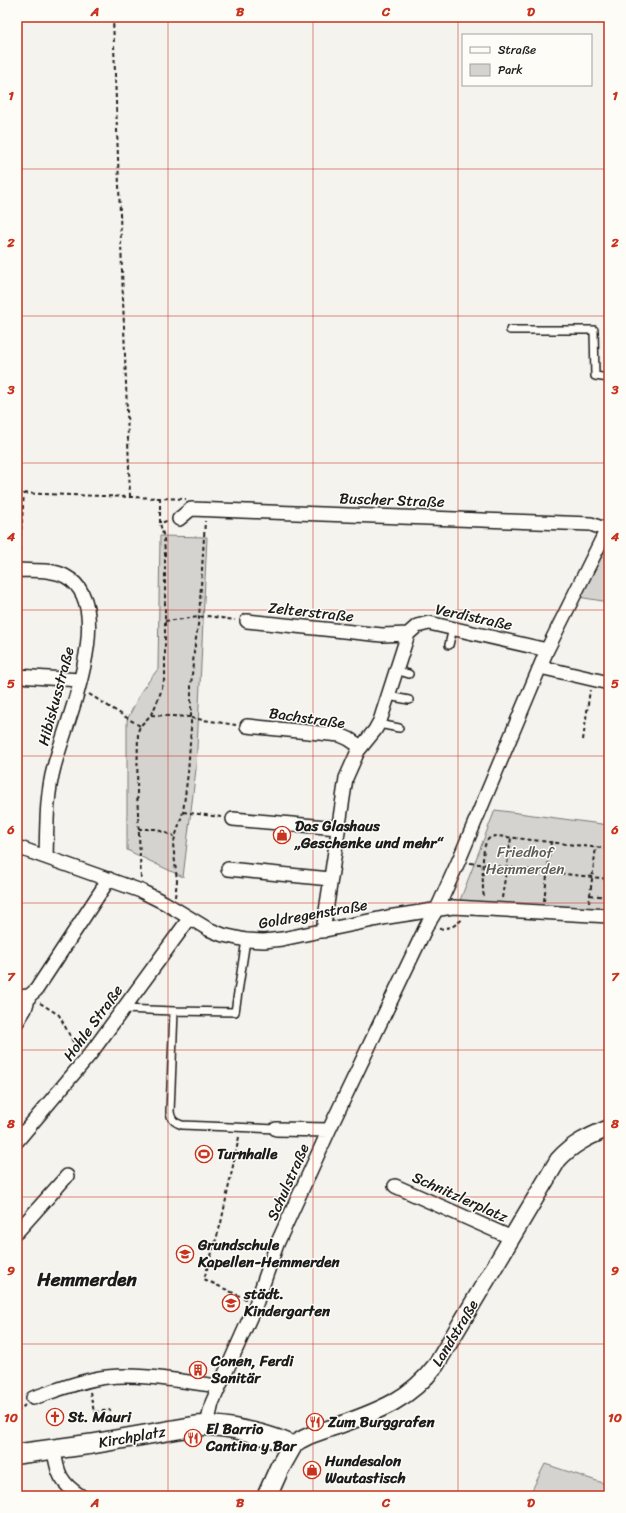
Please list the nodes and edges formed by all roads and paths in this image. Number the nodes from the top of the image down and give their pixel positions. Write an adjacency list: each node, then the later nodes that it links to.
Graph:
1 (113, 17): 6 (path)
2 (510, 330): 3 (lane)
3 (609, 378)
4 (17, 493): 5 (path)
5 (24, 493): 6 (path); 11 (path)
6 (130, 496): 9 (path)
7 (205, 509): 8 (street, Buscher Straße); 10 (street, Buscher Straße); 12 (path)
8 (179, 519): 9 (path)
9 (160, 523): 13 (path)
10 (608, 527): 18 (street, Buscher Straße)
11 (18, 570): 22 (street, Hibiskusstraße)
12 (199, 618): 13 (path); 14 (path); 27 (path)
13 (165, 621): 26 (path)
14 (246, 621): 16 (street, Zelterstraße)
15 (453, 628): 16 (street, Verdistraße); 17 (lane); 18 (street, Verdistraße)
16 (408, 634): 24 (street)
17 (449, 645)
18 (547, 650): 19 (street, Buscher Straße)
19 (540, 667): 21 (street); 45 (street, Buscher Straße)
20 (17, 676): 22 (street)
21 (591, 679): 23 (street); 32 (path)
22 (79, 683): 29 (path); 44 (street, Hibiskusstraße)
23 (609, 683)
24 (388, 696): 25 (lane); 28 (street)
25 (409, 700)
26 (151, 715): 27 (path); 29 (path)
27 (191, 718): 30 (path); 34 (path)
28 (379, 724): 31 (lane); 33 (street)
29 (140, 726): 37 (path)
30 (247, 726): 33 (street, Bachstraße)
31 (399, 728)
32 (583, 740)
33 (361, 747): 36 (street)
34 (183, 812): 35 (path); 38 (path)
35 (233, 819): 36 (street)
36 (338, 828): 53 (street)
37 (138, 829): 38 (path); 54 (path)
38 (174, 836): 62 (path)
39 (511, 838): 40 (path); 46 (path); 47 (path)
40 (551, 842): 42 (path); 49 (path)
41 (17, 847): 44 (street, Goldregenstraße)
42 (596, 847): 43 (path); 50 (path)
43 (609, 849)
44 (46, 858): 51 (street, Goldregenstraße)
45 (459, 860): 46 (path); 63 (street, Buscher Straße)
46 (483, 865): 47 (path); 57 (path)
47 (506, 868): 49 (path); 58 (path)
48 (228, 869): 53 (street)
49 (548, 872): 50 (path); 59 (path)
50 (593, 877): 52 (path); 55 (path)
51 (109, 879): 54 (street, Goldregenstraße); 69 (street)
52 (609, 879)
53 (330, 880): 67 (street)
54 (141, 891): 62 (street, Goldregenstraße)
55 (590, 895): 56 (path); 60 (path)
56 (609, 897)
57 (486, 898)
58 (497, 900)
59 (544, 903)
60 (589, 906)
61 (474, 907): 63 (street, Goldregenstraße); 64 (street, Goldregenstraße); 66 (path)
62 (173, 908): 65 (street, Goldregenstraße)
63 (438, 909): 66 (street, Schulstraße); 67 (street, Goldregenstraße)
64 (609, 916)
65 (189, 919): 68 (street, Goldregenstraße); 70 (street, Hohle Straße)
66 (426, 927): 77 (street, Schulstraße)
67 (323, 931): 68 (street, Goldregenstraße)
68 (246, 940): 71 (lane)
69 (23, 997): 72 (street); 73 (path)
70 (123, 1009): 71 (lane); 73 (street, Hohle Straße)
71 (174, 1011): 74 (lane)
72 (17, 1022)
73 (84, 1063): 78 (street, Hohle Straße)
74 (240, 1128): 76 (lane); 83 (path)
75 (609, 1128): 82 (street, Landstraße)
76 (276, 1129): 77 (street, Schulstraße)
77 (329, 1130): 83 (street, Schulstraße)
78 (17, 1141)
79 (67, 1176): 81 (street)
80 (395, 1186): 82 (street, Schnitzlerplatz)
81 (17, 1232)
82 (512, 1238): 89 (street, Landstraße)
83 (256, 1304): 85 (street, Schulstraße)
84 (88, 1381): 85 (street); 86 (street); 87 (path)
85 (219, 1386): 88 (street, Schulstraße)
86 (33, 1398)
87 (111, 1410)
88 (207, 1425): 89 (main road, Kirchplatz); 90 (main road, Kirchplatz)
89 (292, 1446): 93 (main road)
90 (54, 1450): 91 (main road, Kirchplatz); 92 (street)
91 (17, 1454)
92 (81, 1496)
93 (267, 1496)

